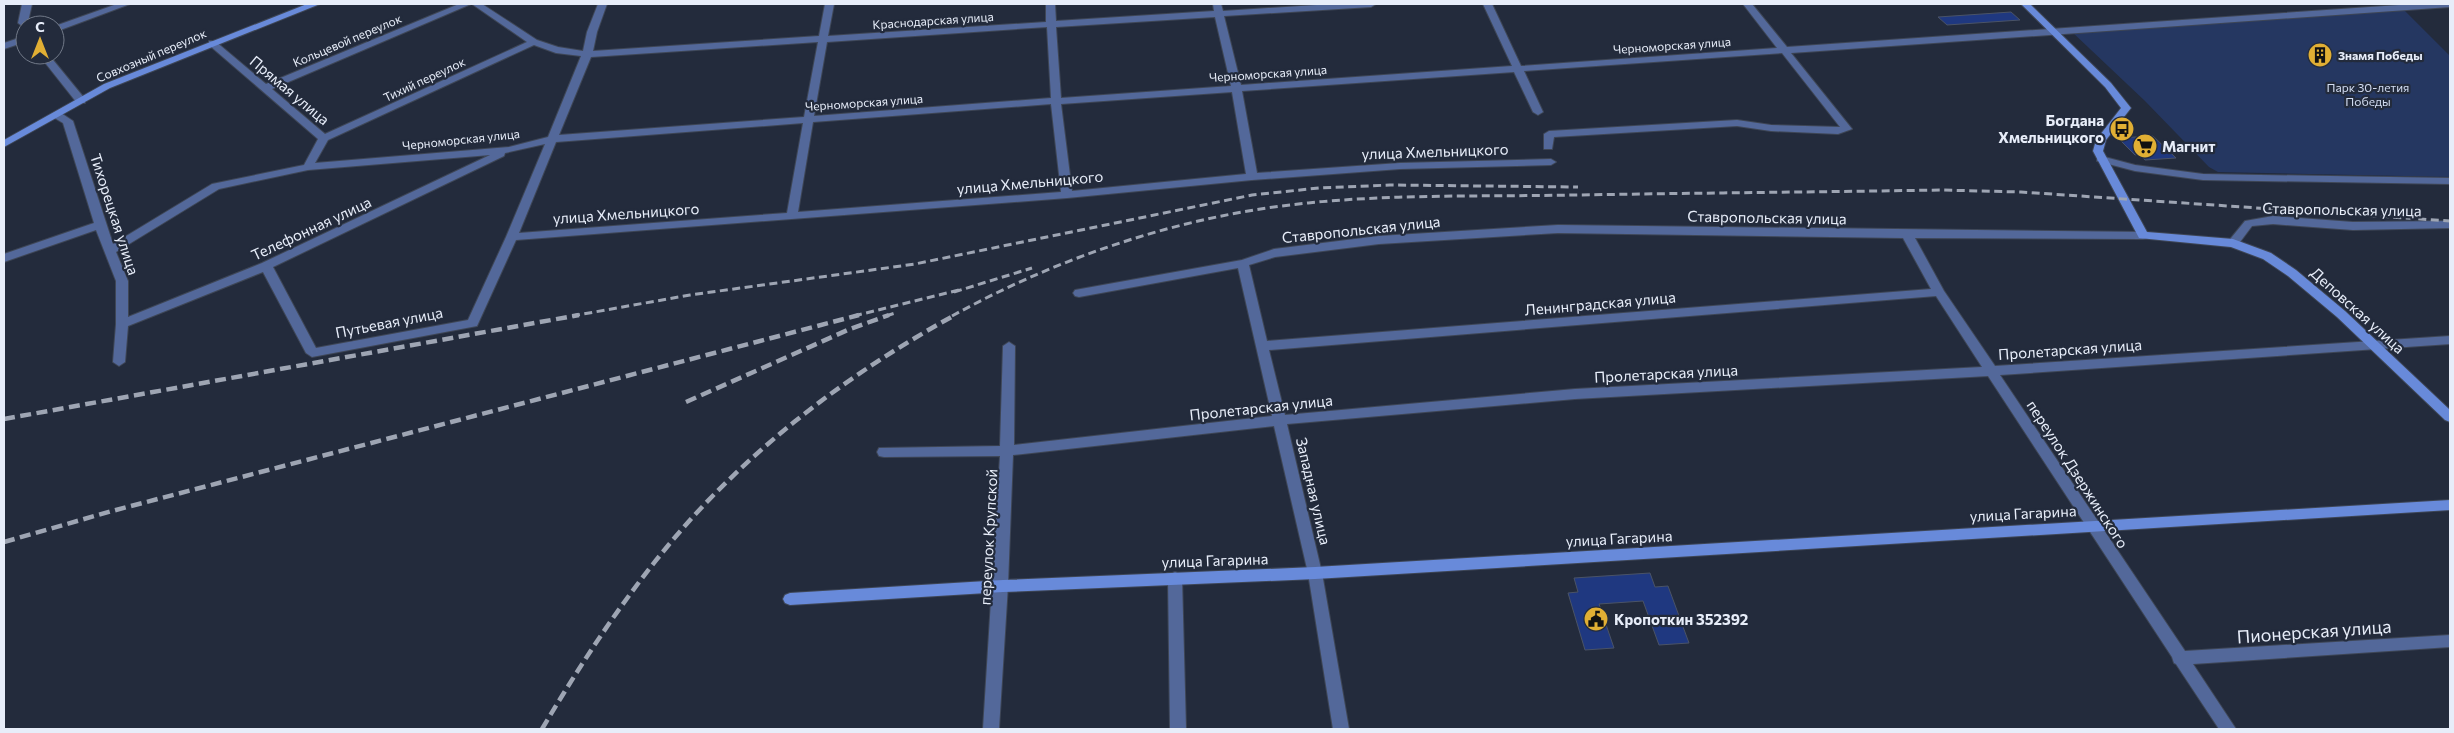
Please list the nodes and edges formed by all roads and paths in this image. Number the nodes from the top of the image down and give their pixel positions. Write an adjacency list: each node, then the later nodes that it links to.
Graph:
1 (125, 4): 16 (street)
2 (316, 4): 20 (street, Совхозный переулок)
3 (466, 4): 25 (street, Кольцевой переулок)
4 (476, 4): 19 (street, Краснодарская улица)
5 (603, 4): 22 (street)
6 (829, 4): 18 (street)
7 (1050, 4): 15 (street)
8 (1217, 4): 14 (street)
9 (1371, 4): 14 (street, Краснодарская улица)
10 (1487, 4): 24 (street)
11 (1748, 4): 21 (street)
12 (2025, 4): 17 (street)
13 (2450, 4): 17 (street, Черноморская улица)
14 (1220, 15): 15 (street, Краснодарская улица); 26 (street)
15 (1050, 24): 18 (street, Краснодарская улица); 28 (street)
16 (65, 26)
17 (2052, 31): 21 (street, Черноморская улица); 37 (street)
18 (823, 41): 22 (street, Краснодарская улица); 31 (street)
19 (534, 42): 22 (street, Краснодарская улица); 32 (street, Тихий переулок)
20 (212, 43): 25 (street, Прямая улица); 27 (street, Совхозный переулок)
21 (1784, 51): 24 (street, Черноморская улица); 35 (street)
22 (587, 54): 33 (street)
23 (52, 65): 27 (street)
24 (1519, 69): 26 (street, Черноморская улица); 29 (street)
25 (265, 88): 32 (street, Прямая улица)
26 (1237, 90): 28 (street, Черноморская улица); 40 (street)
27 (81, 101): 30 (street, Совхозный переулок)
28 (1056, 101): 31 (street, Черноморская улица); 42 (street)
29 (1538, 112)
30 (57, 116): 34 (street, Совхозный переулок); 44 (street, Тихорецкая улица)
31 (810, 120): 33 (street, Черноморская улица); 43 (street)
32 (324, 138): 39 (street, Прямая улица)
33 (552, 140): 36 (street, Черноморская улица); 48 (street)
34 (4, 144)
35 (1548, 147)
36 (509, 150): 39 (street, Черноморская улица); 53 (street, Телефонная улица)
37 (2101, 160): 41 (street); 47 (street)
38 (1551, 162): 40 (street, улица Хмельницкого)
39 (308, 167): 50 (street, Черноморская улица)
40 (1252, 177): 42 (street, улица Хмельницкого)
41 (2450, 181)
42 (1067, 194): 43 (street, улица Хмельницкого)
43 (792, 215): 48 (street, улица Хмельницкого)
44 (100, 225): 50 (street, Тихорецкая улица); 51 (street)
45 (2450, 226): 49 (street, Ставропольская улица)
46 (1907, 234): 47 (street, Ставропольская улица); 52 (street, Ставропольская улица); 54 (street, переулок Дзержинского)
47 (2142, 235): 49 (street, Ставропольская улица)
48 (512, 237): 53 (street, Путьевая улица)
49 (2233, 243): 58 (street, Деповская улица)
50 (110, 251): 56 (street, Тихорецкая улица)
51 (4, 258)
52 (1243, 263): 55 (street, Ставропольская улица); 60 (street, Западная улица)
53 (266, 266): 56 (street, Телефонная улица)
54 (1939, 292): 60 (street, Ленинградская улица); 62 (street, переулок Дзержинского)
55 (1079, 293)
56 (122, 324): 61 (street, Тихорецкая улица)
57 (2450, 340): 58 (street, Пролетарская улица)
58 (2375, 345): 62 (street, Пролетарская улица); 63 (street, Деповская улица)
59 (1009, 346): 65 (street, переулок Крупской)
60 (1263, 346): 64 (street, Западная улица)
61 (119, 362)
62 (1991, 371): 64 (street, Пролетарская улица); 68 (street, переулок Дзержинского)
63 (2450, 418)
64 (1282, 420): 65 (street, Пролетарская улица); 69 (street, Западная улица)
65 (1008, 451): 66 (street, Пролетарская улица); 71 (street, переулок Крупской)
66 (884, 452)
67 (2450, 505): 68 (street, улица Гагарина)
68 (2092, 525): 69 (street, улица Гагарина); 74 (street, переулок Дзержинского)
69 (1315, 572): 70 (street, улица Гагарина); 77 (street, Западная улица)
70 (1176, 578): 71 (street, улица Гагарина); 76 (street)
71 (1003, 586): 72 (street, улица Гагарина); 75 (street, переулок Крупской)
72 (790, 599)
73 (2450, 641): 74 (street, Пионерская улица)
74 (2179, 658): 78 (street, переулок Дзержинского)
75 (991, 729)
76 (1178, 729)
77 (1342, 729)
78 (2228, 729)

